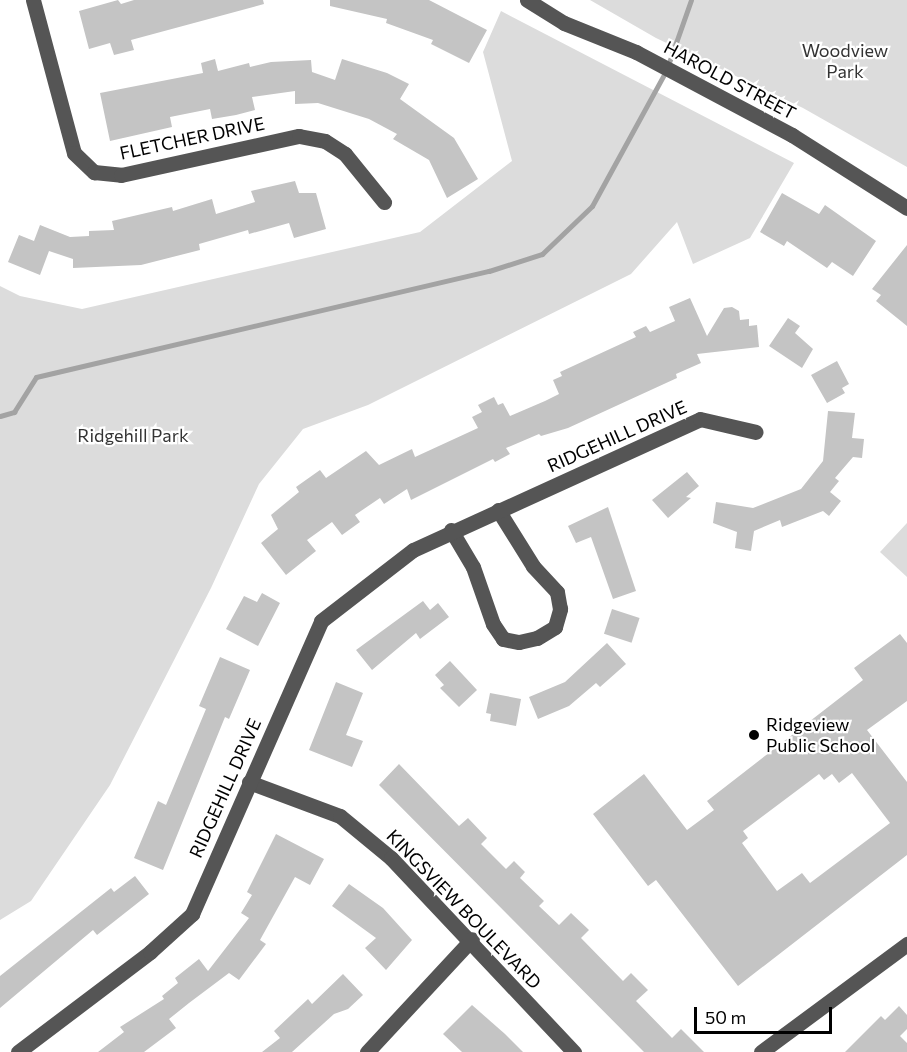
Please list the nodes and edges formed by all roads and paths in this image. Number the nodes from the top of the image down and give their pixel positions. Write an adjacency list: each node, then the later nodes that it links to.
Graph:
1 (33, 0): 3 (street, FLETCHER DRIVE)
2 (527, 0): 4 (street, HAROLD STREET)
3 (384, 202)
4 (907, 208)
5 (756, 432): 6 (street, RIDGEHILL DRIVE)
6 (498, 510): 7 (street, RIDGEHILL DRIVE); 7 (street)
7 (451, 530): 8 (street, RIDGEHILL DRIVE)
8 (249, 782): 9 (street, KINGSVIEW BOULEVARD); 11 (street, RIDGEHILL DRIVE)
9 (472, 939): 12 (street); 13 (street, KINGSVIEW BOULEVARD)
10 (907, 944): 14 (street)
11 (18, 1052)
12 (367, 1052)
13 (574, 1052)
14 (761, 1052)

